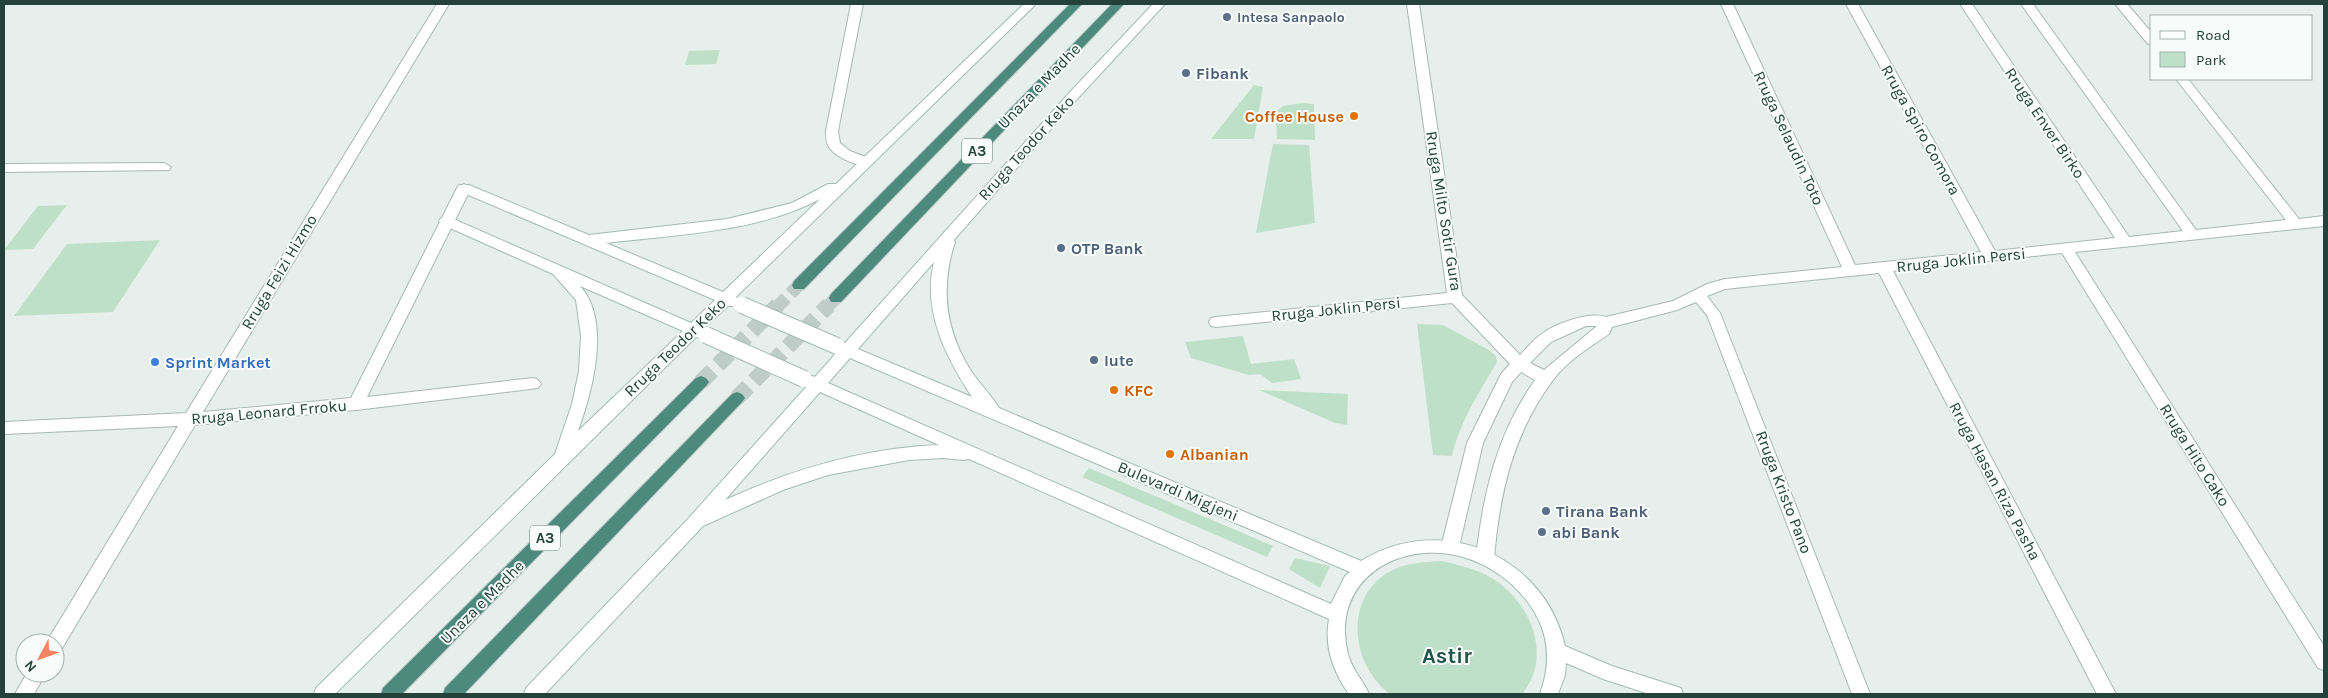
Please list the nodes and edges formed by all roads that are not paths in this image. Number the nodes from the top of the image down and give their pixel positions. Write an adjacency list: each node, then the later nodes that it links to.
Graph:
1 (443, 4): 48 (street, Rruga Feizi Hizmo)
2 (857, 4): 15 (street)
3 (1030, 4): 15 (street, Rruga Teodor Keko)
4 (1076, 4): 31 (highway, Unaza e Madhe / A3)
5 (1118, 4): 35 (highway, Unaza e Madhe / A3)
6 (1159, 4): 22 (street, Rruga Teodor Keko)
7 (1413, 4): 33 (street, Rruga Milto Sotir Gura)
8 (1728, 4): 30 (street, Rruga Selaudin Toto)
9 (1852, 4): 27 (street, Rruga Spiro Comora)
10 (1966, 4): 25 (street, Rruga Enver Birko)
11 (2027, 4): 23 (street)
12 (2121, 4): 13 (street)
13 (2150, 39)
14 (2183, 80): 21 (street)
15 (866, 162): 18 (street, Rruga Teodor Keko)
16 (164, 167): 17 (street)
17 (4, 168)
18 (848, 179): 24 (street); 34 (street, Rruga Teodor Keko)
19 (446, 220): 24 (street, Bulevardi Migjeni); 29 (street); 46 (street)
20 (2324, 221): 21 (street, Rruga Joklin Persi)
21 (2296, 224): 23 (street, Rruga Joklin Persi)
22 (956, 226): 39 (street, Rruga Teodor Keko); 47 (street)
23 (2193, 235): 25 (street, Rruga Joklin Persi)
24 (587, 240): 34 (street, Bulevardi Migjeni)
25 (2125, 242): 26 (street, Rruga Joklin Persi)
26 (2066, 249): 27 (street, Rruga Joklin Persi); 59 (street, Rruga Hito Cako)
27 (1991, 257): 28 (street, Rruga Joklin Persi)
28 (1884, 268): 30 (street, Rruga Joklin Persi); 70 (street, Rruga Hasan Riza Pasha)
29 (556, 269): 38 (street); 50 (street)
30 (1851, 272): 32 (street, Rruga Joklin Persi)
31 (799, 285)
32 (1698, 295): 37 (street, Rruga Joklin Persi); 69 (street, Rruga Kristo Pano)
33 (1455, 297): 36 (street, Rruga Joklin Persi); 40 (street, Rruga Milto Sotir Gura)
34 (725, 298): 38 (street, Rruga Teodor Keko); 39 (street, Bulevardi Migjeni, bridge)
35 (836, 298)
36 (1216, 322)
37 (1605, 323): 40 (street, Rruga Joklin Persi); 41 (street)
38 (699, 332): 42 (street, bridge); 50 (street, Rruga Teodor Keko)
39 (842, 348): 42 (street, Rruga Teodor Keko); 47 (street, Bulevardi Migjeni)
40 (1518, 364): 41 (street, Rruga Milto Sotir Gura); 53 (street, Rruga Joklin Persi)
41 (1546, 379): 54 (street)
42 (811, 381): 51 (street); 52 (street, Rruga Teodor Keko)
43 (701, 382): 63 (highway, Unaza e Madhe / A3)
44 (532, 384): 46 (street, Rruga Leonard Frroku)
45 (737, 398): 64 (highway, A3)
46 (356, 404): 48 (street, Rruga Leonard Frroku)
47 (995, 413): 55 (street, Bulevardi Migjeni)
48 (192, 419): 49 (street, Rruga Leonard Frroku); 57 (street, Rruga Feizi Hizmo)
49 (4, 428)
50 (561, 458): 62 (street, Rruga Teodor Keko)
51 (986, 459): 52 (street); 56 (street)
52 (693, 524): 65 (street, Rruga Teodor Keko)
53 (1450, 547): 54 (street); 55 (street)
54 (1485, 558): 58 (street)
55 (1362, 569): 56 (street)
56 (1336, 614): 66 (street)
57 (62, 633)
58 (1558, 651): 67 (street); 68 (street)
59 (2324, 662)
60 (31, 683): 61 (street)
61 (24, 694)
62 (323, 694)
63 (390, 694)
64 (452, 694)
65 (533, 694)
66 (1360, 694)
67 (1550, 694)
68 (1674, 694)
69 (1861, 694)
70 (2107, 694)

